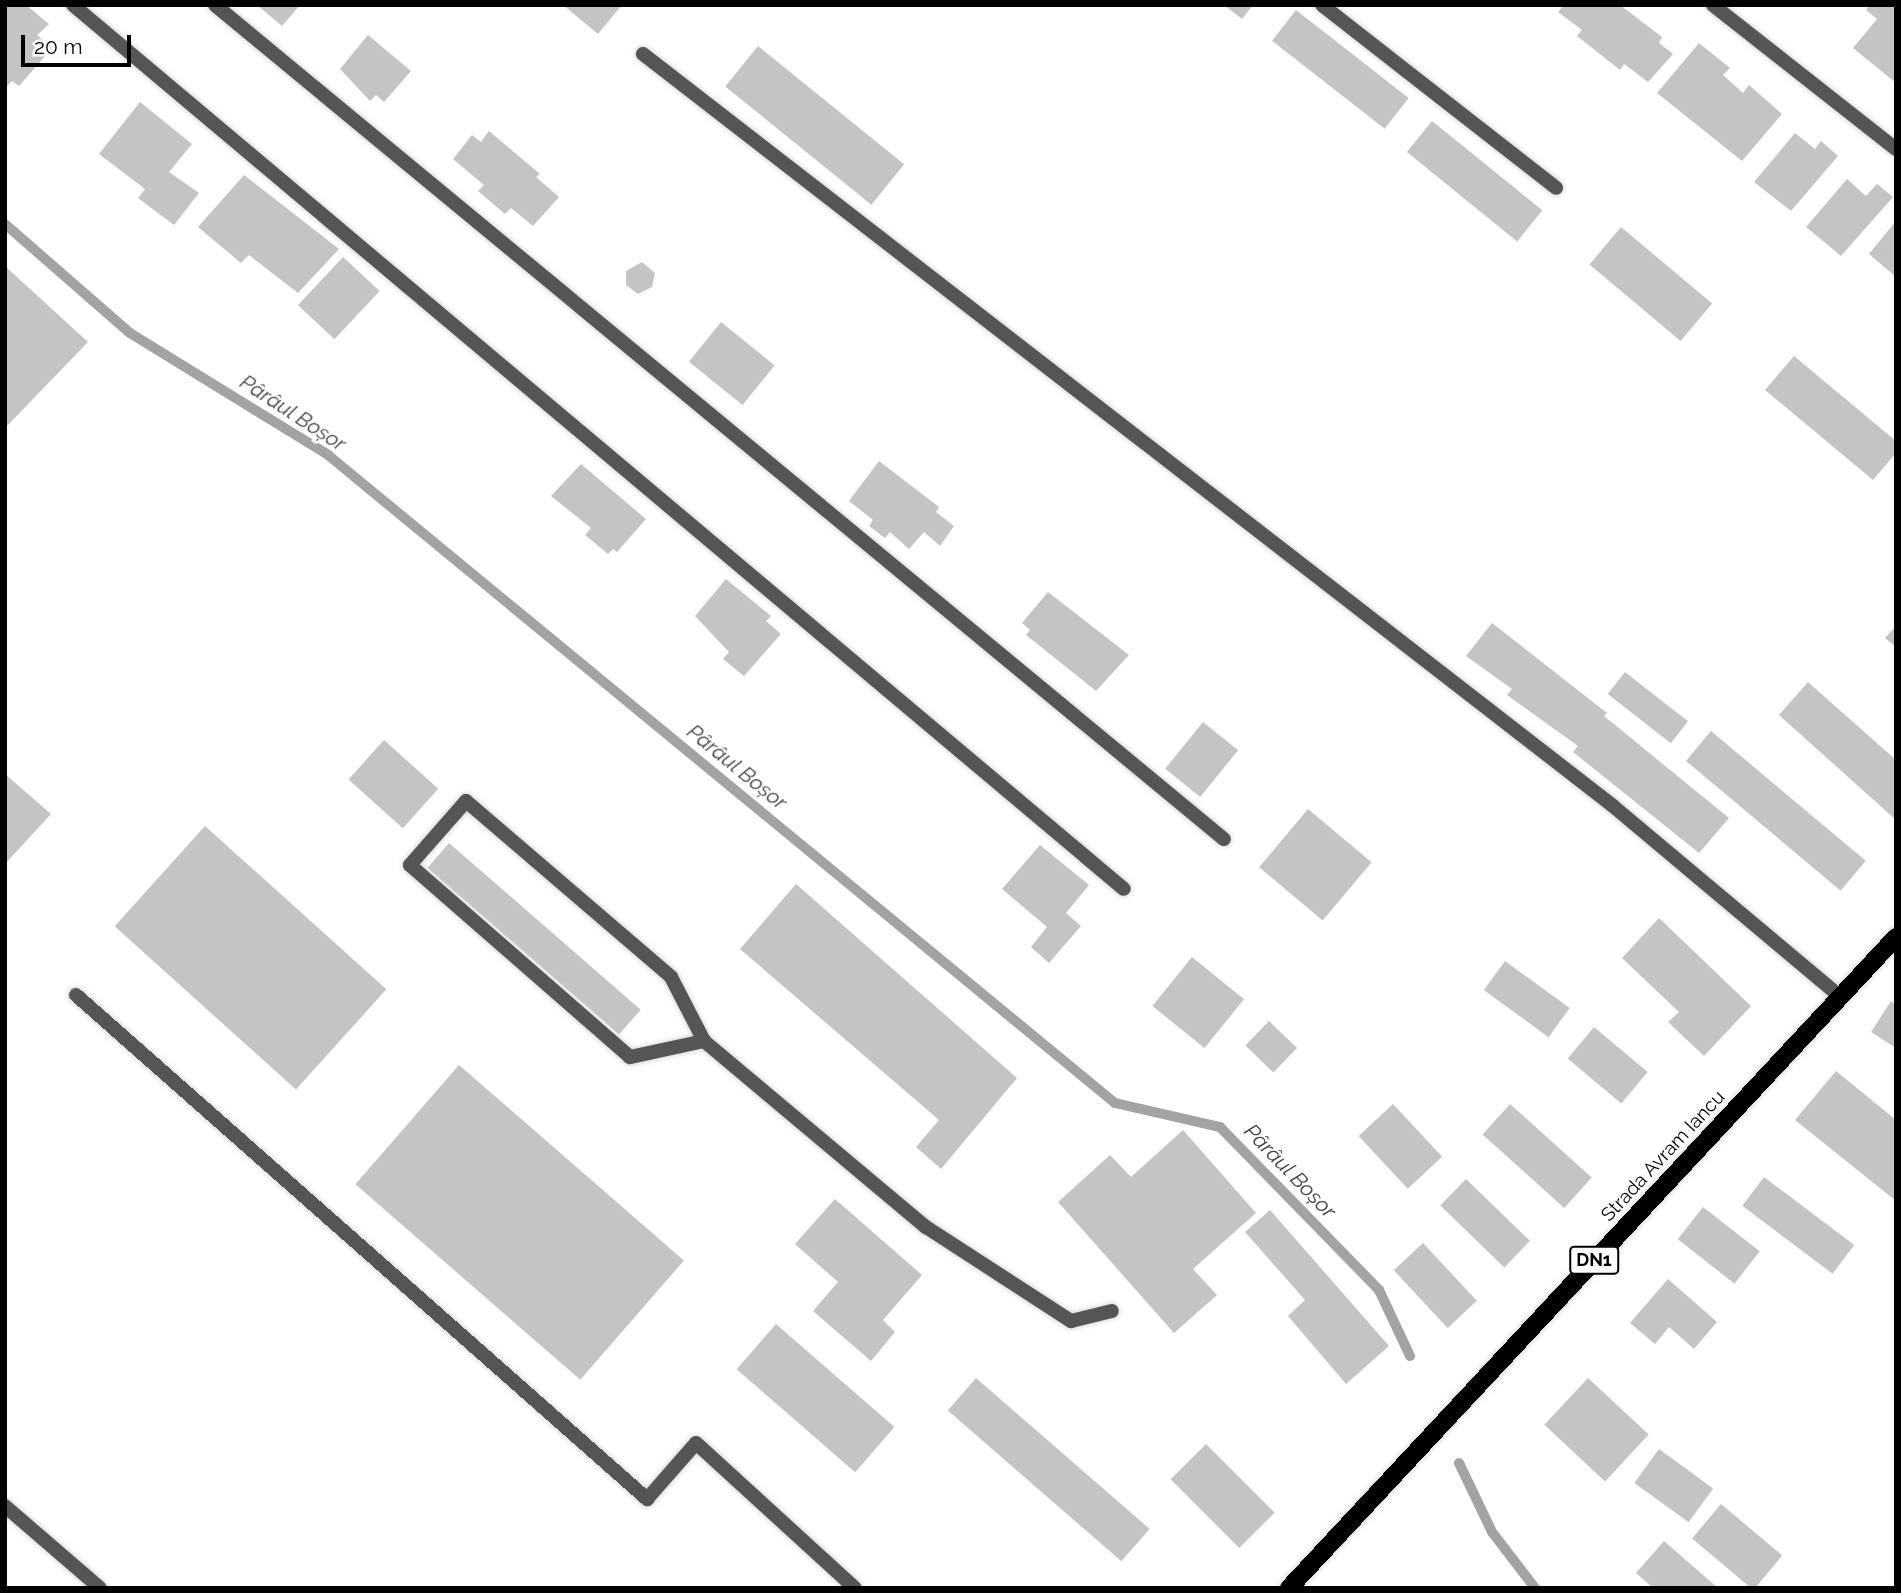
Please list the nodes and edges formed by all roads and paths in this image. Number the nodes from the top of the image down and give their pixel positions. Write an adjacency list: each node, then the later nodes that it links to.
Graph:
1 (73, 5): 9 (street)
2 (215, 5): 8 (street)
3 (1322, 5): 7 (street)
4 (1713, 5): 6 (street)
5 (643, 54): 12 (street)
6 (1896, 149)
7 (1556, 188)
8 (1224, 839)
9 (1125, 889)
10 (1896, 937): 12 (main road, Strada Avram Iancu / DN1)
11 (76, 995): 17 (street)
12 (1841, 997): 18 (main road, Strada Avram Iancu / DN1)
13 (704, 1041): 13 (street); 14 (street)
14 (1112, 1311)
15 (5, 1506): 16 (street)
16 (100, 1588)
17 (855, 1588)
18 (1289, 1588)

